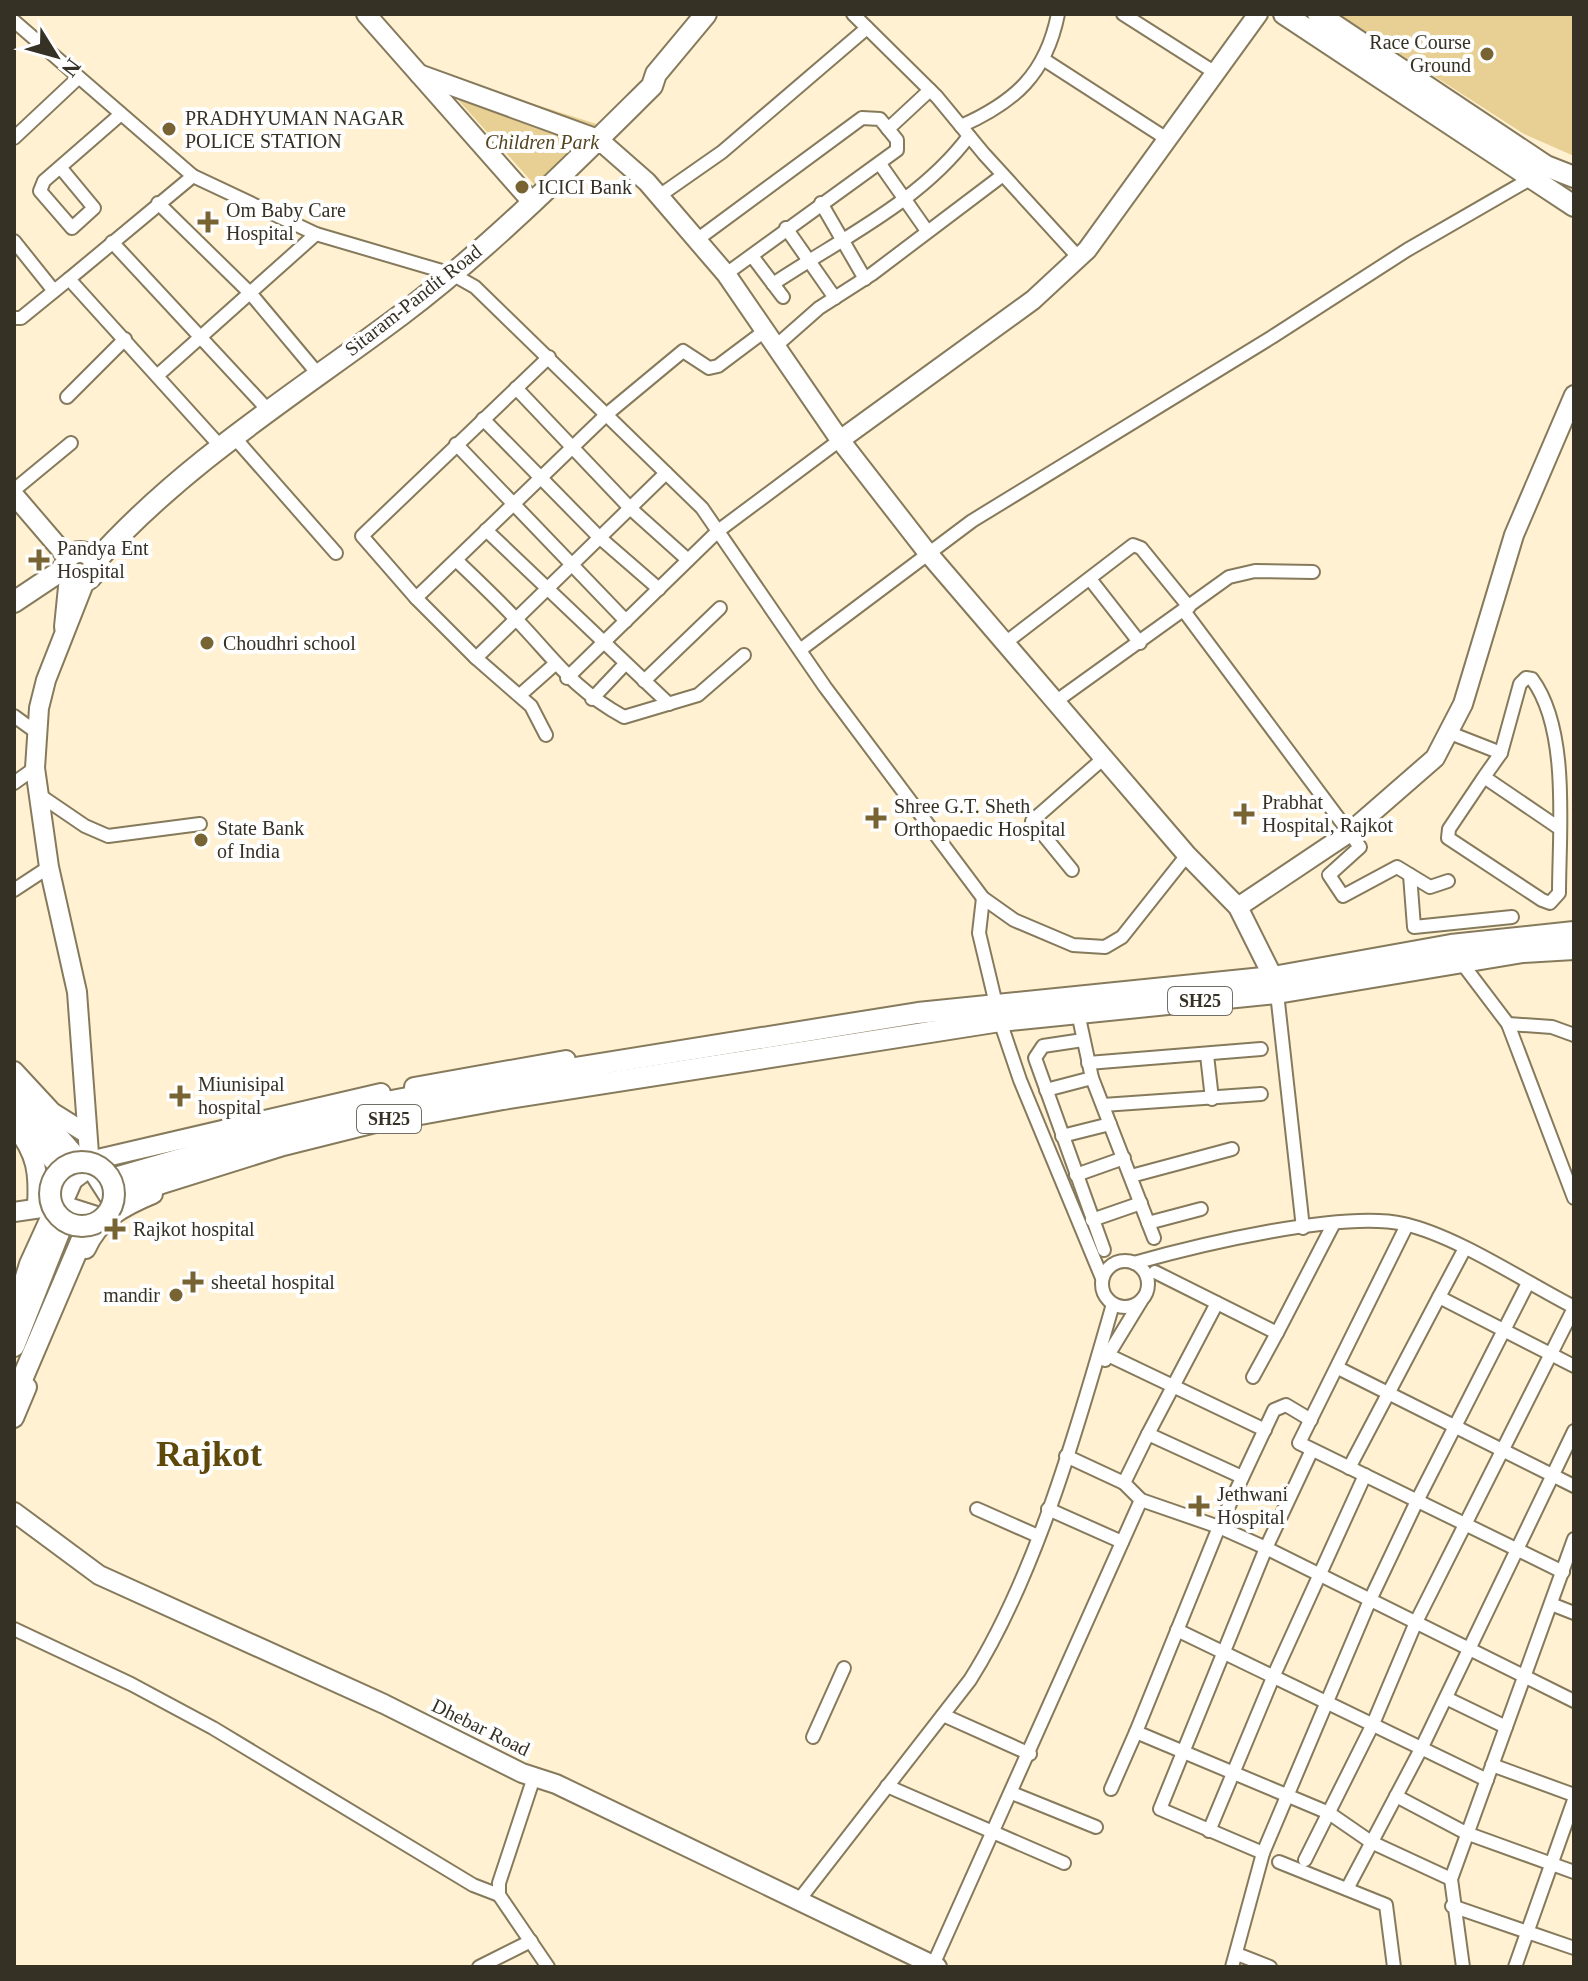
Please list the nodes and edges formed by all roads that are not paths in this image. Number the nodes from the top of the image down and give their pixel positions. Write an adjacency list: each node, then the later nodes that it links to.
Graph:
1 (366, 14): 14 (street)
2 (706, 14): 16 (main road, Sitaram-Pandit Road)
3 (720, 14): 16 (main road)
4 (853, 14): 11 (street)
5 (1058, 14): 12 (street)
6 (1123, 14): 13 (street)
7 (1258, 14): 13 (street)
8 (1284, 14): 29 (main road)
9 (1318, 14): 28 (main road)
10 (14, 21): 15 (street)
11 (867, 28): 17 (street); 30 (street)
12 (1043, 59): 20 (street); 23 (street)
13 (1214, 72): 23 (street)
14 (419, 74): 22 (street); 32 (street)
15 (78, 78): 18 (street); 21 (street)
16 (652, 86): 22 (main road, Sitaram-Pandit Road)
17 (930, 90): 19 (street); 20 (street)
18 (121, 114): 25 (street); 27 (street)
19 (888, 129): 24 (street); 39 (street)
20 (965, 131): 26 (street); 31 (street)
21 (14, 138)
22 (598, 139): 30 (street); 32 (main road, Sitaram-Pandit Road)
23 (1167, 139): 44 (street)
24 (880, 164): 31 (street); 34 (street)
25 (60, 167): 25 (street)
26 (1003, 175): 37 (street); 44 (street)
27 (193, 176): 33 (street); 38 (street)
28 (1574, 177)
29 (1530, 179): 35 (main road); 82 (street)
30 (659, 196): 39 (street)
31 (903, 197): 37 (street); 42 (street)
32 (532, 202): 46 (main road, Sitaram-Pandit Road)
33 (158, 203): 41 (street); 52 (street)
34 (821, 203): 36 (street); 42 (street)
35 (1574, 206)
36 (786, 228): 43 (street); 45 (street)
37 (927, 231): 49 (street)
38 (316, 234): 46 (street); 52 (street)
39 (698, 239): 47 (street)
40 (14, 241): 51 (street)
41 (112, 242): 48 (street); 57 (street)
42 (843, 243): 45 (street); 49 (street)
43 (752, 256): 47 (street); 50 (street)
44 (1079, 258): 69 (street)
45 (809, 260): 50 (street); 54 (street)
46 (452, 274): 60 (street); 61 (main road, Sitaram-Pandit Road)
47 (726, 274): 56 (street)
48 (69, 279): 51 (street); 58 (street)
49 (865, 279): 54 (street)
50 (773, 284): 53 (street)
51 (54, 291): 55 (street)
52 (251, 294): 57 (street); 61 (street)
53 (783, 297)
54 (835, 298): 59 (street)
55 (14, 318)
56 (766, 330): 59 (street); 67 (street)
57 (202, 336): 62 (street); 66 (street)
58 (125, 339): 62 (street); 65 (street)
59 (777, 345): 69 (street)
60 (549, 357): 63 (street); 67 (street)
61 (318, 374): 66 (main road, Sitaram-Pandit Road)
62 (158, 375): 70 (street)
63 (516, 388): 68 (street); 73 (street)
64 (1574, 395): 114 (street)
65 (67, 397)
66 (269, 411): 70 (main road, Sitaram-Pandit Road)
67 (607, 414): 73 (street); 74 (street)
68 (483, 419): 72 (street); 75 (street)
69 (840, 440): 80 (street); 82 (street)
70 (227, 442): 83 (street); 87 (main road, Sitaram-Pandit Road)
71 (71, 443): 76 (street)
72 (456, 444): 77 (street); 92 (street)
73 (571, 448): 75 (street); 78 (street)
74 (666, 473): 78 (street); 80 (street)
75 (542, 476): 77 (street); 81 (street)
76 (14, 493): 87 (street)
77 (513, 505): 79 (street); 86 (street)
78 (630, 508): 81 (street); 85 (street)
79 (486, 530): 84 (street); 90 (street)
80 (718, 531): 85 (street); 101 (street)
81 (599, 537): 86 (street); 91 (street)
82 (927, 552): 98 (street); 101 (street)
83 (336, 553)
84 (456, 560): 92 (street); 96 (street)
85 (688, 560): 91 (street)
86 (573, 562): 90 (street); 97 (street)
87 (78, 566): 93 (main road, Sitaram-Pandit Road); 113 (street)
88 (1313, 572): 95 (street)
89 (1090, 579): 95 (street); 98 (street); 99 (street)
90 (545, 589): 96 (street); 100 (street)
91 (659, 589): 97 (street)
92 (416, 598): 103 (street)
93 (14, 602)
94 (720, 608): 107 (street)
95 (1186, 609): 99 (street); 124 (street)
96 (515, 618): 103 (street); 104 (street)
97 (626, 621): 100 (street)
98 (1005, 643): 110 (street)
99 (1140, 643): 110 (street)
100 (602, 644): 105 (street); 106 (street)
101 (800, 650): 131 (street)
102 (744, 655): 111 (street)
103 (476, 658): 108 (street)
104 (555, 664): 106 (street); 108 (street)
105 (625, 664): 107 (street); 109 (street)
106 (567, 678): 109 (street)
107 (644, 681): 111 (street)
108 (520, 695): 115 (street)
109 (592, 699): 111 (street)
110 (1055, 702): 117 (street)
111 (669, 704)
112 (14, 716): 113 (street)
113 (36, 732): 118 (street)
114 (1450, 733): 116 (street); 124 (street)
115 (546, 735)
116 (1501, 753): 119 (street); 123 (street)
117 (1105, 757): 125 (street); 127 (street)
118 (35, 768): 120 (street); 121 (street)
119 (1484, 777): 123 (street); 123 (street)
120 (14, 783)
121 (38, 794): 122 (street); 126 (street)
122 (200, 824)
123 (1559, 828)
124 (1350, 832): 128 (street); 132 (street)
125 (1187, 855): 131 (street); 132 (street)
126 (49, 867): 130 (street); 157 (street)
127 (1072, 870)
128 (1410, 875): 129 (street); 133 (street)
129 (1448, 881)
130 (14, 890)
131 (983, 898): 138 (street)
132 (1238, 907): 137 (street)
133 (1512, 917)
134 (1574, 932): 136 (main road, SH25)
135 (1574, 949): 136 (main road, SH25)
136 (1456, 954): 137 (main road, SH25); 140 (street)
137 (1275, 985): 138 (main road, SH25); 139 (main road, SH25); 177 (street)
138 (998, 1013): 139 (main road, SH25); 145 (main road, SH25); 184 (street)
139 (1078, 1013): 142 (street)
140 (1508, 1024): 141 (street); 162 (street)
141 (1574, 1035)
142 (1083, 1040): 146 (street); 150 (street)
143 (1261, 1049): 144 (street)
144 (1207, 1055): 146 (street); 152 (street)
145 (670, 1062): 161 (street); 166 (main road, SH25); 166 (street)
146 (1088, 1063): 148 (street)
147 (14, 1071): 157 (street)
148 (1092, 1078): 150 (street); 153 (street)
149 (14, 1086): 161 (main road)
150 (1046, 1090): 158 (street)
151 (1261, 1094): 152 (street)
152 (1212, 1099): 153 (street)
153 (1103, 1105): 155 (street)
154 (14, 1110): 161 (main road)
155 (1110, 1124): 158 (street); 160 (street)
156 (14, 1125): 168 (street)
157 (87, 1134): 161 (street)
158 (1062, 1136): 163 (street)
159 (1232, 1149): 164 (street)
160 (1124, 1158): 163 (street); 164 (street)
161 (77, 1166): 166 (street); 166 (main road, bridge); 171 (street); 171 (main road, bridge)
162 (1568, 1166): 165 (street)
163 (1076, 1175): 172 (street)
164 (1131, 1176): 167 (street)
165 (1574, 1198)
166 (113, 1201): 171 (street); 175 (main road, bridge); 204 (street)
167 (1141, 1203): 172 (street); 173 (street)
168 (37, 1207): 170 (street); 171 (street)
169 (1201, 1209): 173 (street)
170 (14, 1212)
171 (63, 1212): 175 (main road, bridge); 191 (street); 194 (main road)
172 (1092, 1220): 179 (street)
173 (1148, 1223): 178 (street)
174 (1334, 1223): 176 (street); 177 (street); 193 (street)
175 (88, 1225): 203 (main road)
176 (1407, 1225): 180 (street); 198 (street)
177 (1303, 1228): 181 (street)
178 (1154, 1238)
179 (1104, 1250)
180 (1464, 1250): 185 (street); 186 (street)
181 (1176, 1251): 182 (street); 183 (street)
182 (1134, 1263): 183 (street); 184 (street)
183 (1152, 1275): 187 (street); 188 (street)
184 (1102, 1278): 189 (street)
185 (1528, 1283): 190 (street); 192 (street)
186 (1439, 1297): 192 (street); 202 (street)
187 (1141, 1301): 189 (street); 195 (street)
188 (1217, 1303): 193 (street); 201 (street)
189 (1113, 1304): 200 (street)
190 (1574, 1307): 196 (street)
191 (14, 1312)
192 (1503, 1331): 196 (street); 206 (street)
193 (1277, 1333): 199 (street)
194 (14, 1346)
195 (1108, 1355): 200 (street); 201 (street)
196 (1550, 1355): 197 (street); 211 (street)
197 (1574, 1366)
198 (1338, 1368): 202 (street); 205 (street)
199 (1253, 1377)
200 (1088, 1386): 212 (street)
201 (1173, 1387): 207 (street); 209 (street)
202 (1389, 1395): 206 (street); 213 (street)
203 (14, 1398)
204 (14, 1418)
205 (1311, 1420): 207 (street); 210 (street)
206 (1455, 1429): 211 (street); 220 (street)
207 (1265, 1430): 216 (street)
208 (1574, 1431): 215 (street)
209 (1148, 1434): 216 (street); 217 (street)
210 (1311, 1452): 213 (street); 229 (street)
211 (1504, 1452): 215 (street); 224 (street)
212 (1066, 1456): 217 (street); 222 (street)
213 (1349, 1468): 214 (street)
214 (1365, 1475): 220 (street); 232 (street)
215 (1552, 1475): 218 (street); 230 (street)
216 (1242, 1477): 225 (street)
217 (1124, 1483): 219 (street)
218 (1574, 1486)
219 (1141, 1500): 225 (street); 228 (street)
220 (1417, 1501): 224 (street); 233 (street)
221 (977, 1509): 226 (street)
222 (1048, 1509): 226 (street); 228 (street)
223 (14, 1512): 257 (street, Dhebar Road)
224 (1466, 1524): 230 (street); 236 (street)
225 (1219, 1527): 229 (street); 238 (street)
226 (1038, 1536): 247 (street)
227 (1574, 1539): 231 (street)
228 (1122, 1542): 254 (street)
229 (1266, 1548): 232 (street); 240 (street)
230 (1516, 1550): 231 (street); 239 (street)
231 (1563, 1572): 234 (street)
232 (1320, 1575): 233 (street); 242 (street)
233 (1370, 1600): 236 (street); 246 (street)
234 (1551, 1604): 235 (street); 243 (street)
235 (1574, 1613)
236 (1416, 1622): 239 (street); 248 (street)
237 (14, 1629): 279 (street)
238 (1177, 1630): 240 (street); 250 (street)
239 (1470, 1649): 243 (street); 244 (street)
240 (1225, 1652): 242 (street); 253 (street)
241 (844, 1668): 251 (street)
242 (1274, 1675): 246 (street); 256 (street)
243 (1526, 1677): 245 (street); 249 (street)
244 (1446, 1698): 249 (street); 252 (street)
245 (1574, 1701)
246 (1328, 1702): 248 (street); 262 (street)
247 (943, 1715): 254 (street); 259 (street)
248 (1373, 1724): 252 (street); 265 (street)
249 (1506, 1727): 255 (street)
250 (1136, 1732): 253 (street); 260 (street)
251 (813, 1737)
252 (1422, 1747): 258 (street); 263 (street)
253 (1184, 1752): 256 (street); 267 (street)
254 (1030, 1754): 261 (street)
255 (1492, 1765): 258 (street); 264 (street)
256 (1233, 1774): 262 (street); 267 (street)
257 (534, 1777): 279 (street); 280 (street, Dhebar Road)
258 (1487, 1780): 269 (street)
259 (887, 1786): 268 (street); 280 (street)
260 (1111, 1789)
261 (1012, 1793): 266 (street); 268 (street)
262 (1288, 1795): 265 (street); 271 (street)
263 (1396, 1796): 269 (street); 270 (street)
264 (1574, 1798): 275 (street)
265 (1329, 1813): 270 (street); 272 (street)
266 (1096, 1827)
267 (1209, 1831): 271 (street)
268 (995, 1832): 274 (street); 286 (street)
269 (1466, 1833): 275 (street); 277 (street)
270 (1371, 1842): 277 (street); 278 (street)
271 (1263, 1853): 285 (street)
272 (1305, 1860)
273 (1279, 1862): 278 (street)
274 (1064, 1863)
275 (1551, 1863): 276 (street); 282 (street)
276 (1574, 1872)
277 (1451, 1879): 281 (street)
278 (1347, 1889): 291 (street)
279 (499, 1895): 283 (street)
280 (799, 1900): 286 (street, Dhebar Road)
281 (1452, 1906): 282 (street); 292 (street)
282 (1529, 1931): 284 (street); 293 (street)
283 (531, 1941): 287 (street); 288 (street)
284 (1574, 1948)
285 (1237, 1954): 289 (street); 290 (street)
286 (935, 1966)
287 (479, 1967)
288 (548, 1967)
289 (1232, 1967)
290 (1270, 1967)
291 (1394, 1967)
292 (1463, 1967)
293 (1515, 1967)

